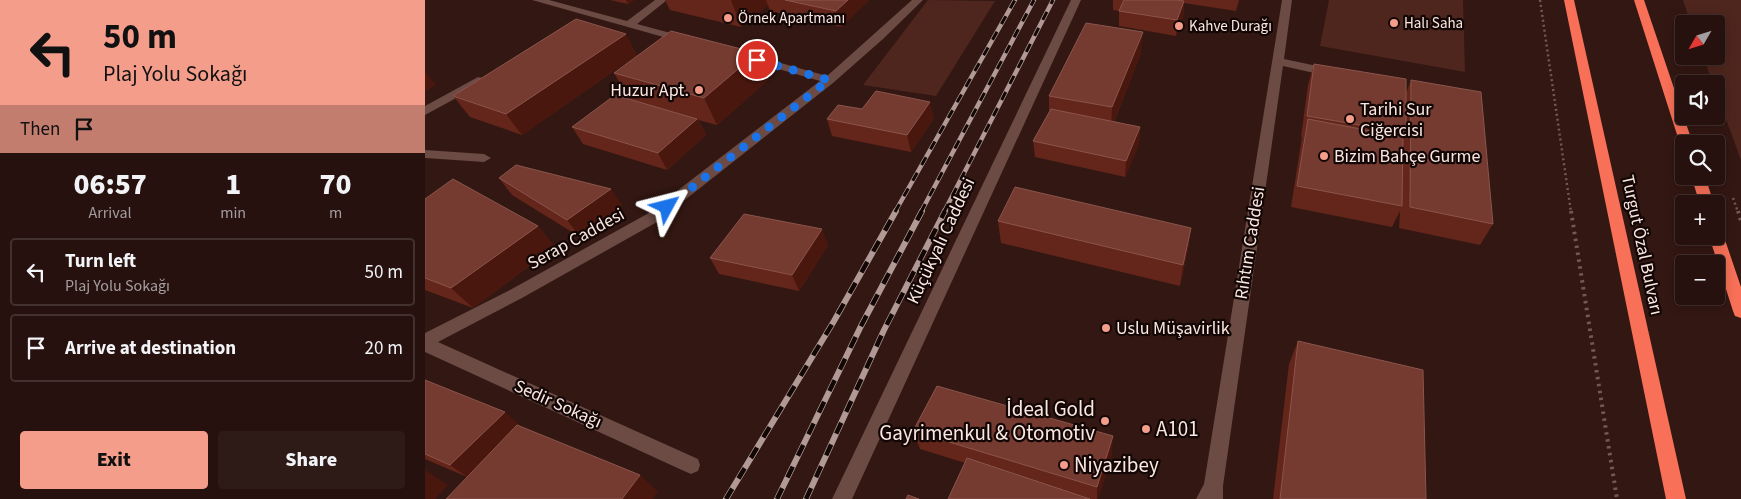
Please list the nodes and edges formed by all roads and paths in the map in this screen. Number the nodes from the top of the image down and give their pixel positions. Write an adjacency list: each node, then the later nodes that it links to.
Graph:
1 (537, 0): 9 (street)
2 (662, 0): 11 (street)
3 (918, 0): 17 (street, Serap Caddesi)
4 (1076, 0): 27 (street, Küçükyalı Caddesi)
5 (1287, 0): 14 (street, Rıhtım Caddesi)
6 (1541, 0): 28 (path)
7 (1569, 0): 29 (highway, Turgut Özal Bulvarı)
8 (1639, 0): 19 (highway)
9 (593, 14): 10 (street); 11 (street)
10 (576, 24)
11 (630, 24): 12 (street)
12 (696, 43)
13 (725, 51): 17 (street)
14 (1278, 61): 16 (street); 26 (street, Rıhtım Caddesi)
15 (492, 72): 18 (street)
16 (1345, 77)
17 (829, 80): 24 (street, Serap Caddesi)
18 (425, 111)
19 (1684, 135)
20 (425, 154): 21 (street)
21 (484, 158)
22 (1720, 245): 23 (highway)
23 (1741, 311)
24 (425, 342): 25 (street, Sedir Sokağı)
25 (691, 465)
26 (1210, 495)
27 (842, 499)
28 (1617, 499)
29 (1675, 499)

